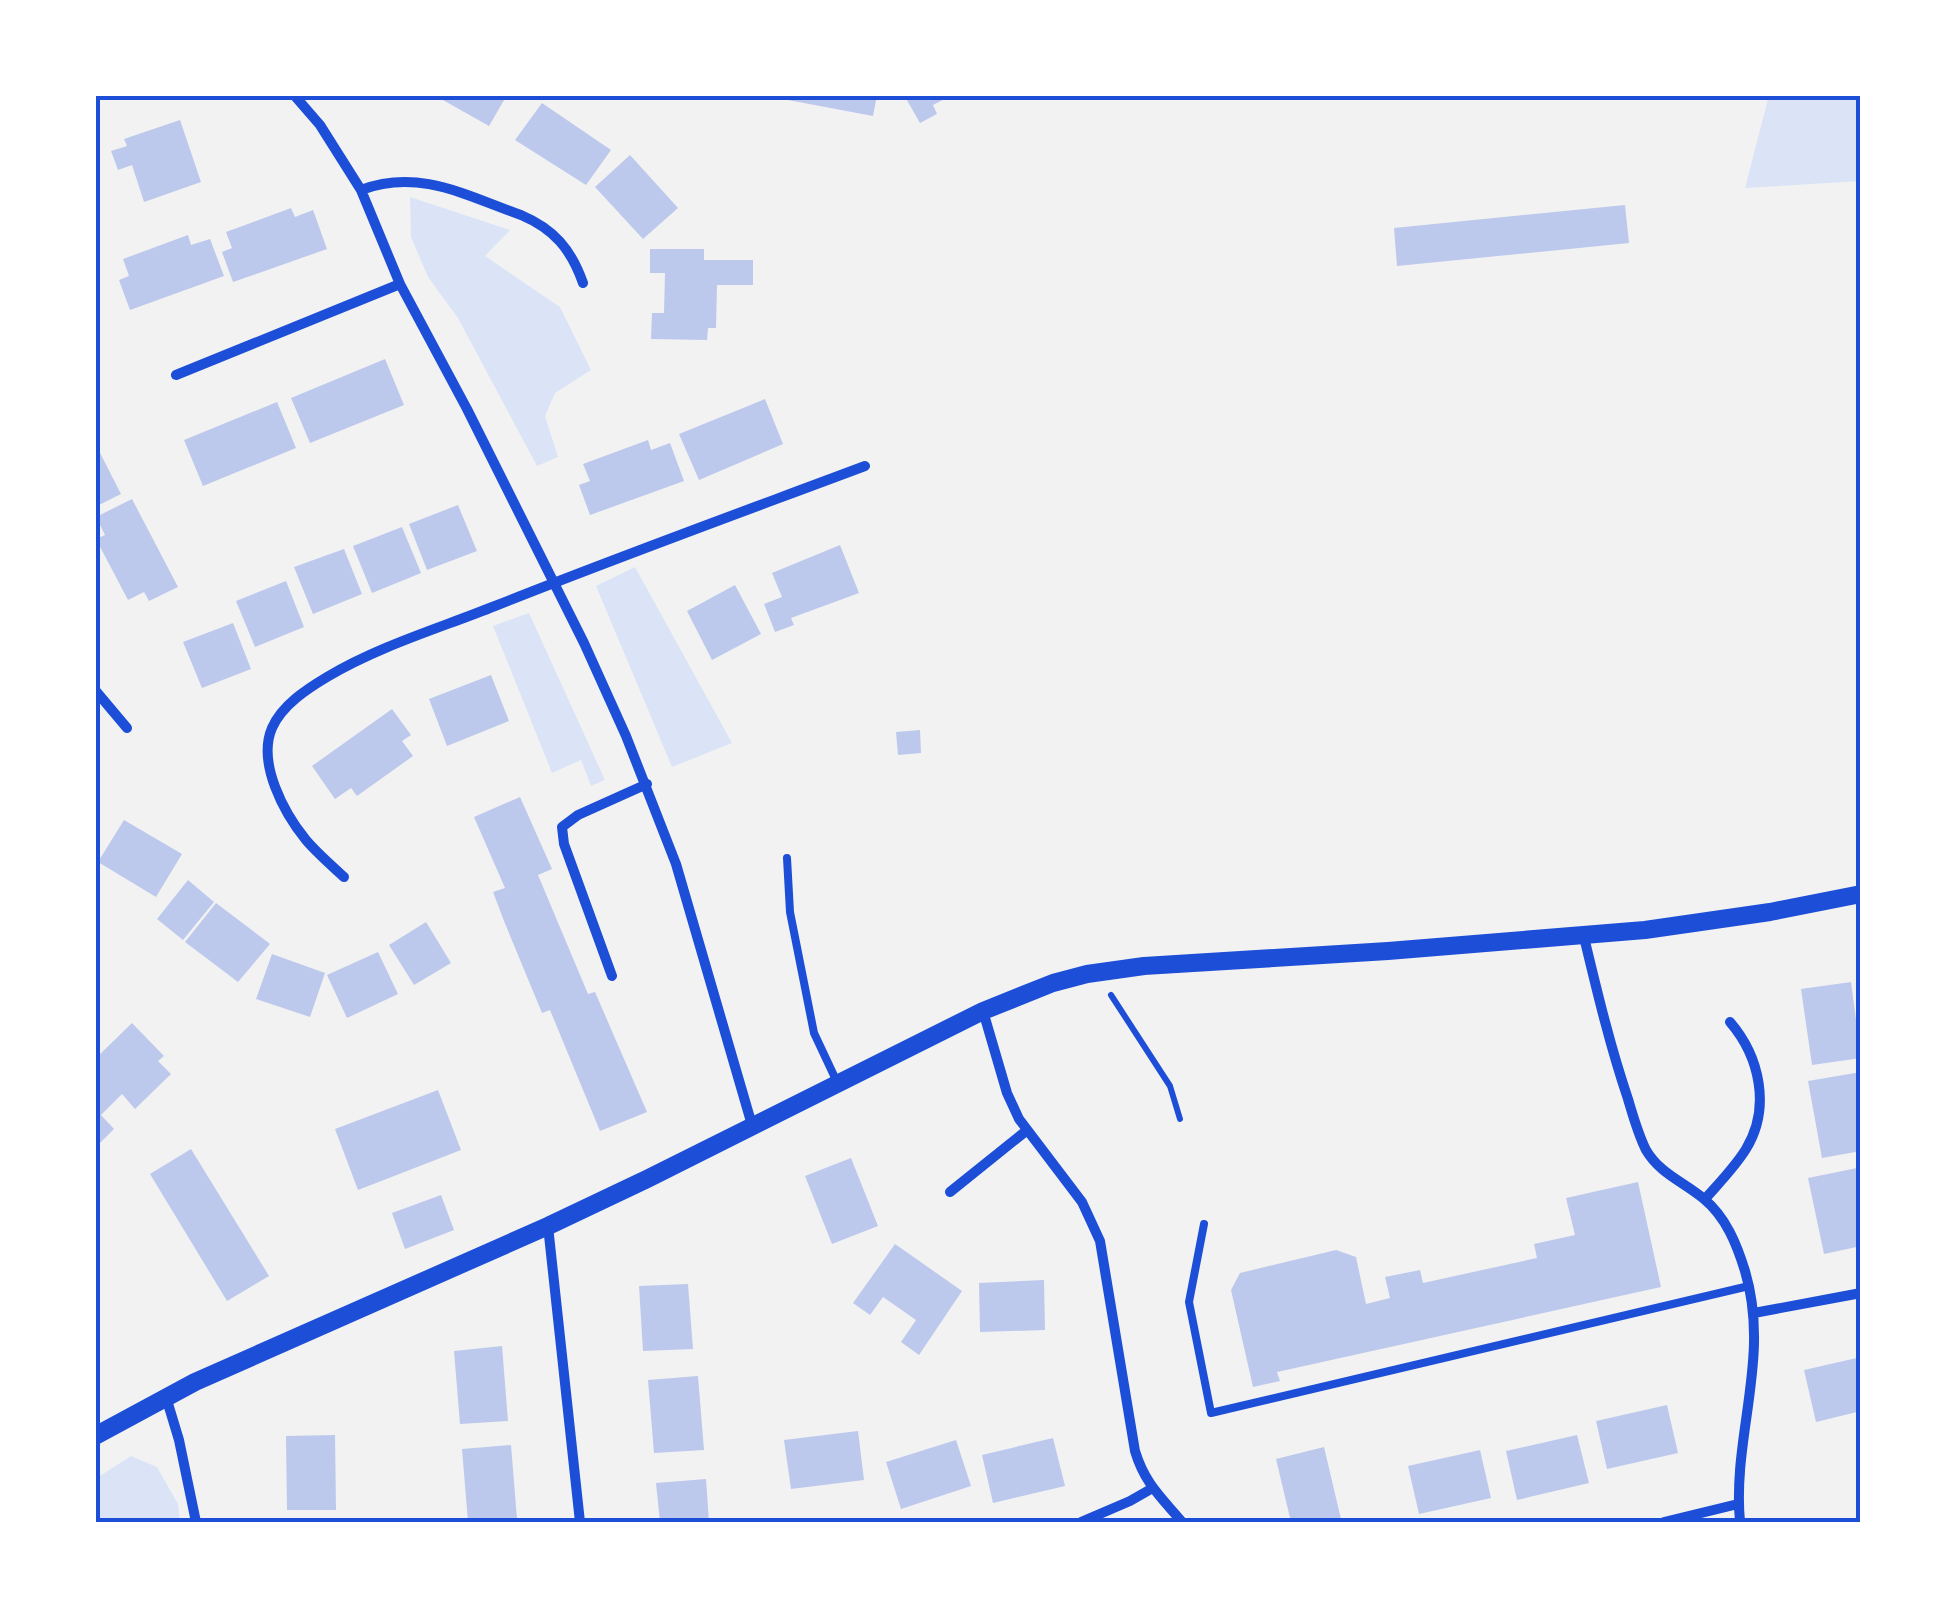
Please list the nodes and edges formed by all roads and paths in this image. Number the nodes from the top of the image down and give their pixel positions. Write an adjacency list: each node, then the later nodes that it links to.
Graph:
1 (294, 95): 2 (street)
2 (361, 190): 3 (street); 4 (street)
3 (582, 282)
4 (400, 284): 5 (street); 7 (street)
5 (176, 375)
6 (866, 466): 7 (street)
7 (554, 583): 10 (street); 12 (street)
8 (95, 690): 9 (street)
9 (127, 728)
10 (647, 784): 16 (street); 21 (street)
11 (787, 858): 19 (lane)
12 (344, 877)
13 (1861, 894): 14 (street)
14 (1584, 936): 15 (street); 24 (street)
15 (1097, 973): 17 (street); 20 (path)
16 (612, 976)
17 (983, 1010): 19 (street); 22 (street)
18 (1730, 1022): 24 (street)
19 (837, 1082): 21 (street)
20 (1180, 1119)
21 (752, 1125): 26 (street)
22 (1026, 1131): 23 (street); 32 (street)
23 (950, 1192)
24 (1705, 1199): 27 (street)
25 (1204, 1224): 27 (lane)
26 (548, 1226): 30 (street); 35 (street)
27 (1749, 1286): 29 (street)
28 (1861, 1294): 29 (street)
29 (1754, 1312): 33 (street)
30 (165, 1396): 31 (street); 34 (street)
31 (95, 1436)
32 (1151, 1489): 36 (street); 37 (street)
33 (1738, 1504): 38 (street); 39 (street)
34 (196, 1522)
35 (580, 1522)
36 (1080, 1522)
37 (1182, 1522)
38 (1664, 1522)
39 (1740, 1522)

